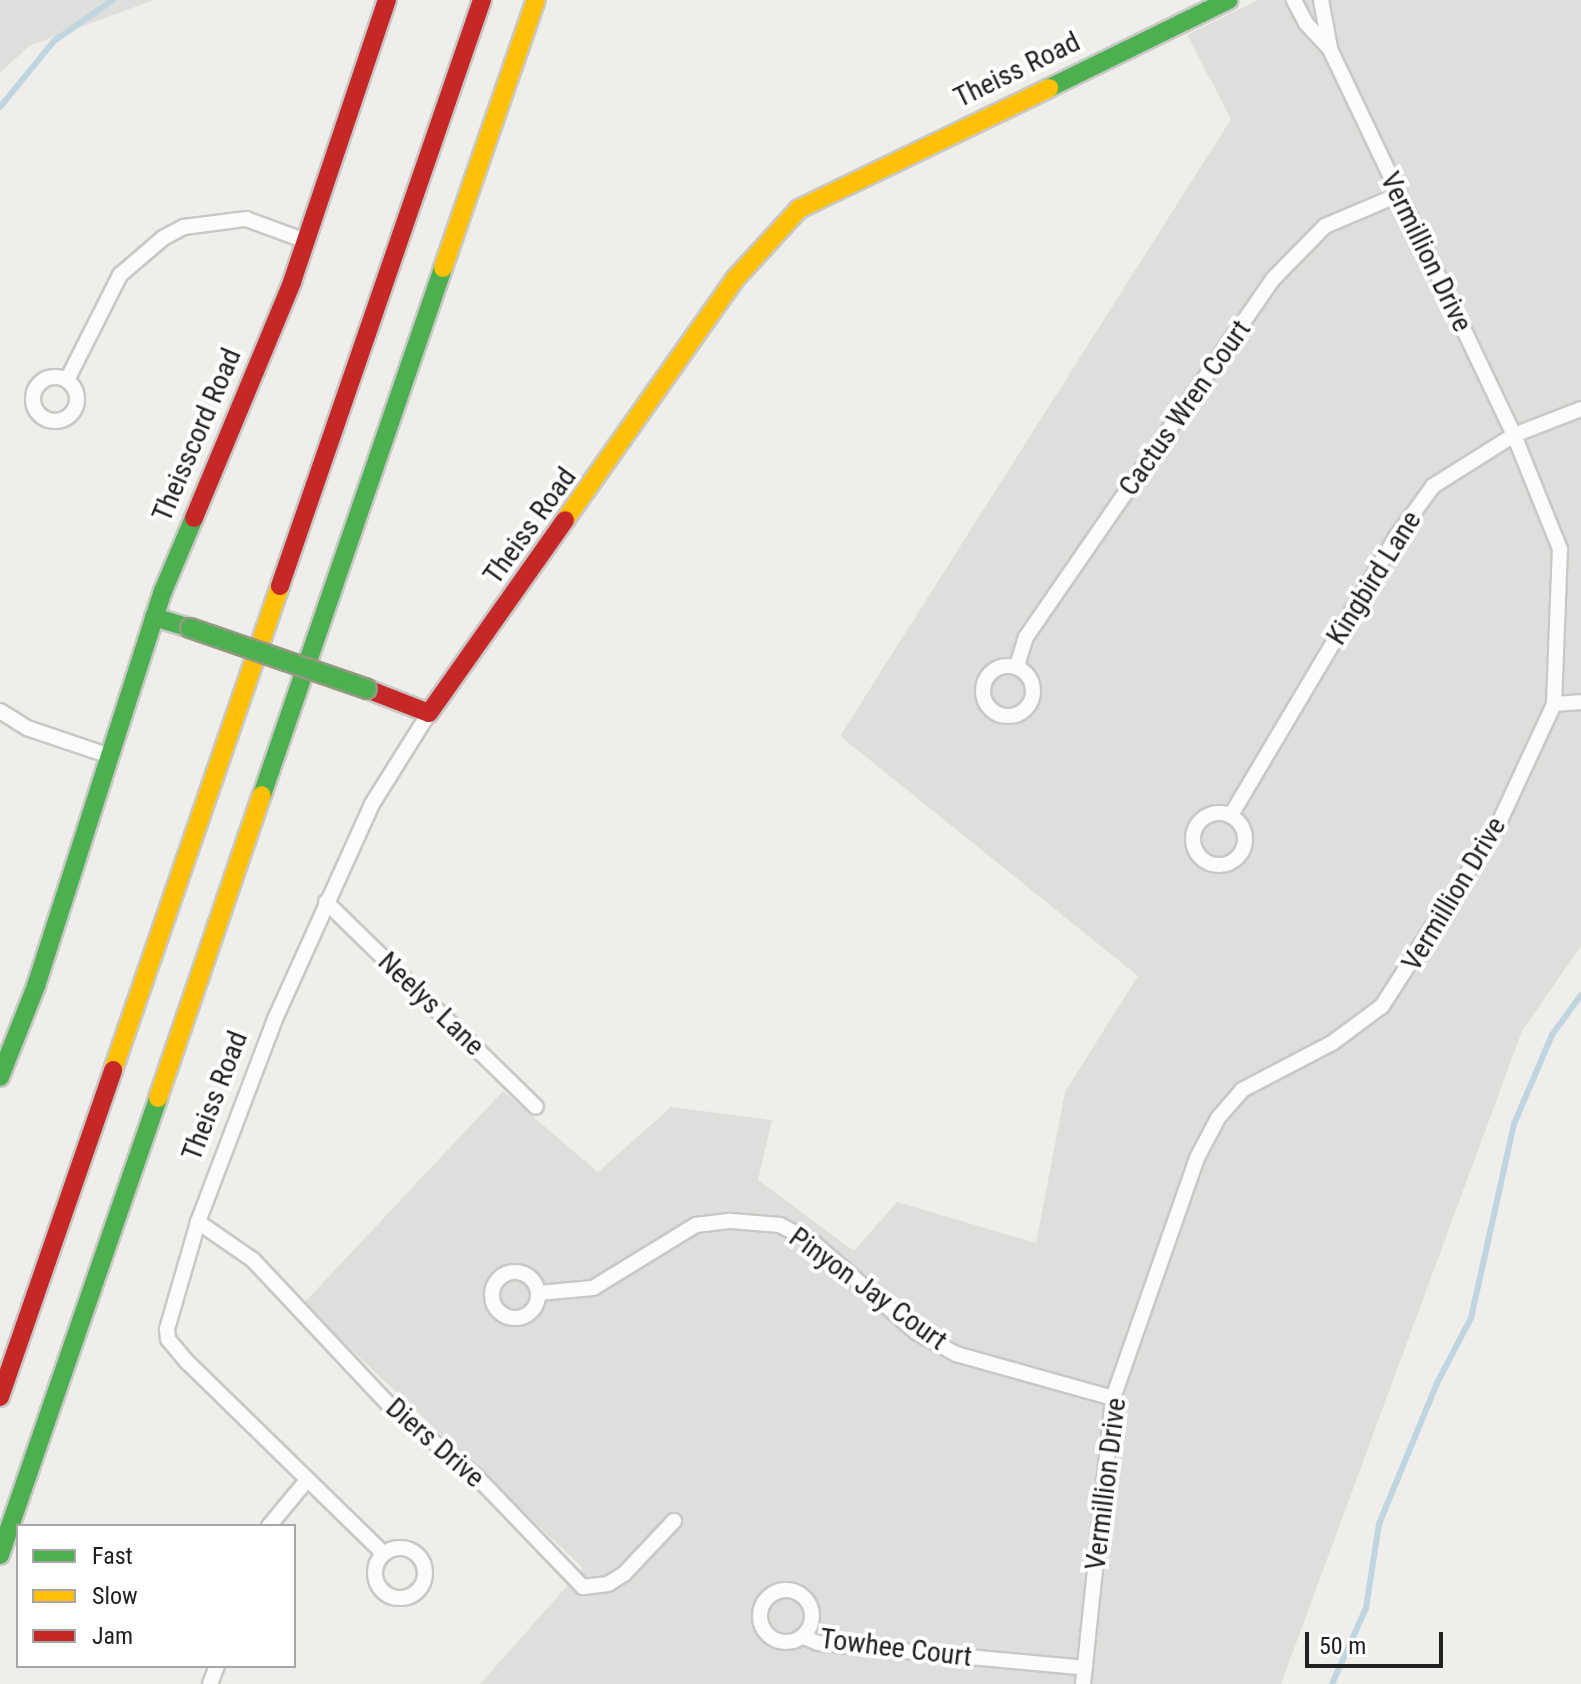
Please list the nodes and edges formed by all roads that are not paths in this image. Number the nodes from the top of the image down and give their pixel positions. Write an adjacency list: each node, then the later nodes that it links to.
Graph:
1 (387, 0): 9 (main road, Theisscord Road)
2 (482, 0): 26 (main road)
3 (536, 0): 32 (main road)
4 (1229, 0): 18 (main road, Theiss Road)
5 (1294, 0): 7 (street, Vermillion Drive)
6 (1321, 0): 7 (street, Vermillion Drive)
7 (1330, 49): 8 (street, Vermillion Drive)
8 (1398, 195): 12 (street, Vermillion Drive); 14 (street, Cactus Wren Court)
9 (306, 241): 10 (street); 13 (main road, Theisscord Road)
10 (67, 380)
11 (1581, 409): 12 (street, Kingbird Lane)
12 (1514, 435): 16 (street, Vermillion Drive); 20 (street, Kingbird Lane)
13 (154, 617): 18 (main road, bridge); 19 (main road)
14 (1017, 666)
15 (1581, 702): 16 (street)
16 (1554, 704): 27 (street, Vermillion Drive)
17 (0, 711): 19 (street)
18 (429, 713): 21 (street, Theiss Road)
19 (107, 755): 22 (main road)
20 (1231, 815)
21 (326, 902): 23 (street, Neelys Lane); 24 (street, Theiss Road)
22 (0, 1077)
23 (536, 1107)
24 (198, 1222): 28 (street, Theiss Road); 29 (street, Diers Drive)
25 (539, 1293): 27 (street, Pinyon Jay Court)
26 (0, 1397)
27 (1113, 1398): 34 (street, Vermillion Drive)
28 (307, 1480): 30 (street); 31 (street)
29 (674, 1521)
30 (271, 1524)
31 (383, 1553)
32 (0, 1555)
33 (804, 1637): 34 (street, Towhee Court)
34 (1085, 1668): 35 (street, Vermillion Drive)
35 (1083, 1684)

